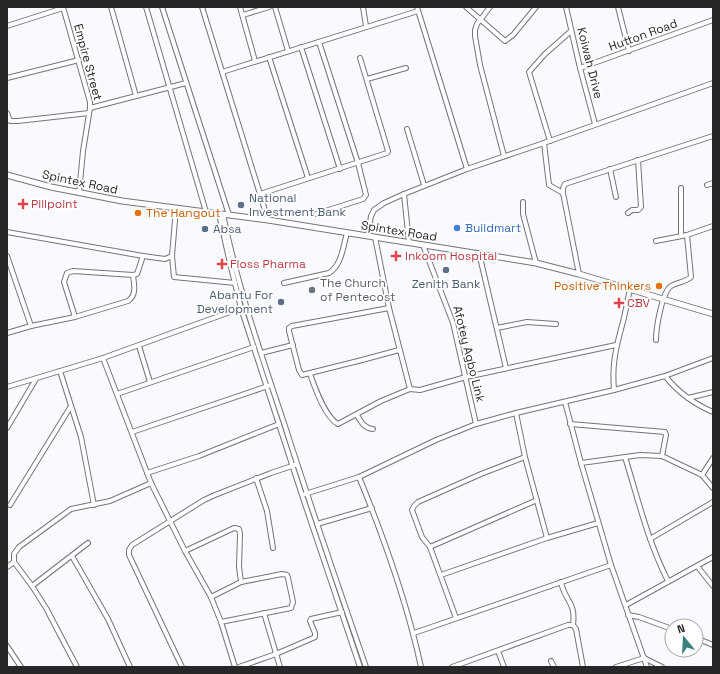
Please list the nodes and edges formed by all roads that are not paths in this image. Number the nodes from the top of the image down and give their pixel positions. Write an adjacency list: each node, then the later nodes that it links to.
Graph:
1 (111, 7): 38 (street)
2 (146, 7): 37 (street)
3 (162, 7): 35 (street)
4 (202, 7): 32 (street)
5 (240, 7): 16 (street)
6 (269, 7): 16 (street)
7 (275, 7): 24 (street)
8 (362, 7): 20 (street)
9 (466, 7): 17 (street)
10 (490, 7): 17 (street)
11 (536, 7): 17 (street)
12 (566, 7): 21 (street, Koiwah Drive)
13 (619, 7): 25 (street)
14 (63, 8): 19 (street); 28 (street, Empire Street)
15 (417, 9): 20 (street); 50 (street)
16 (243, 15): 29 (street)
17 (480, 19): 47 (street)
18 (713, 20): 25 (street, Hutton Road)
19 (7, 26)
20 (366, 26): 22 (street)
21 (571, 31): 31 (street, Koiwah Drive); 45 (street)
22 (318, 42): 23 (street); 49 (street)
23 (300, 47): 24 (street); 52 (street)
24 (288, 51): 26 (street)
25 (629, 51): 31 (street, Hutton Road)
26 (269, 57): 29 (street); 54 (street)
27 (360, 58): 34 (street)
28 (79, 60): 33 (street); 39 (street, Empire Street)
29 (255, 61): 32 (street)
30 (406, 68): 34 (street)
31 (580, 68): 42 (street, Koiwah Drive)
32 (222, 72): 61 (street)
33 (7, 78)
34 (367, 79): 49 (street)
35 (186, 83): 37 (street); 70 (street)
36 (713, 83): 42 (street)
37 (169, 87): 38 (street); 66 (street)
38 (136, 96): 39 (street)
39 (90, 108): 41 (street, Empire Street)
40 (7, 113): 41 (street)
41 (89, 113): 60 (street, Empire Street)
42 (595, 124): 45 (street)
43 (407, 129): 56 (street)
44 (713, 136): 48 (street)
45 (550, 141): 46 (street)
46 (544, 143): 47 (street); 59 (street)
47 (504, 156): 50 (street)
48 (638, 160): 51 (street); 67 (street)
49 (358, 163): 52 (street); 69 (street)
50 (467, 168): 56 (street)
51 (610, 168): 59 (street); 63 (street)
52 (340, 169): 54 (street)
53 (7, 175): 60 (main road, Spintex Road)
54 (308, 178): 61 (street)
55 (713, 183): 57 (street)
56 (424, 185): 62 (street)
57 (707, 185)
58 (681, 188): 77 (street)
59 (563, 192): 87 (street)
60 (79, 193): 65 (main road, Spintex Road)
61 (260, 194): 71 (street)
62 (404, 194): 76 (street); 80 (street)
63 (616, 197)
64 (523, 202): 86 (street)
65 (176, 208): 66 (main road, Spintex Road); 85 (street)
66 (206, 212): 68 (main road, Spintex Road)
67 (628, 213)
68 (221, 214): 70 (main road, Spintex Road); 89 (street); 107 (street)
69 (316, 214)
70 (229, 215): 71 (main road, Spintex Road)
71 (268, 220): 74 (main road, Spintex Road)
72 (713, 226): 75 (street)
73 (7, 232): 84 (street)
74 (347, 233): 76 (main road, Spintex Road); 90 (street)
75 (687, 234): 77 (street); 92 (street)
76 (368, 236): 78 (main road, Spintex Road)
77 (681, 236): 79 (street)
78 (375, 238): 80 (main road, Spintex Road); 94 (street)
79 (656, 241)
80 (409, 243): 81 (main road, Spintex Road)
81 (423, 245): 82 (main road, Spintex Road); 114 (street, Afotey Agbo Link)
82 (479, 253): 86 (main road, Spintex Road); 99 (street)
83 (7, 256): 98 (street)
84 (143, 256): 85 (street); 88 (street)
85 (172, 256): 89 (street)
86 (536, 263): 87 (main road, Spintex Road)
87 (579, 274): 91 (main road, Spintex Road)
88 (133, 275): 96 (street); 96 (street)
89 (235, 283): 93 (street)
90 (284, 283)
91 (630, 289): 92 (main road, Spintex Road); 103 (street)
92 (664, 300): 95 (main road, Spintex Road); 101 (street)
93 (242, 308): 104 (street); 105 (street)
94 (389, 308): 102 (street); 106 (street)
95 (713, 314)
96 (74, 318): 98 (street)
97 (556, 324): 99 (street)
98 (31, 326): 100 (street)
99 (497, 328): 110 (street)
100 (7, 333)
101 (656, 340)
102 (293, 345): 107 (street); 112 (street)
103 (616, 345): 110 (street); 120 (street)
104 (139, 346): 108 (street); 116 (street)
105 (254, 347): 116 (street); 117 (street)
106 (399, 350): 112 (street); 119 (street)
107 (261, 353): 140 (street)
108 (103, 358): 111 (street); 122 (street)
109 (713, 358): 113 (street)
110 (506, 368): 114 (street)
111 (60, 371): 115 (street); 125 (street)
112 (310, 374): 128 (street)
113 (665, 376): 120 (street); 123 (street)
114 (466, 377): 119 (street); 130 (street, Afotey Agbo Link)
115 (36, 379): 118 (street); 132 (street)
116 (150, 382): 122 (street)
117 (268, 386): 129 (street); 134 (street)
118 (7, 387)
119 (410, 389): 128 (street)
120 (614, 390): 124 (street)
121 (713, 392): 123 (street)
122 (117, 394): 134 (street)
123 (688, 398): 126 (street)
124 (565, 402): 127 (street); 131 (street)
125 (71, 406): 150 (street); 151 (street)
126 (713, 412)
127 (516, 413): 130 (street); 136 (street)
128 (356, 415): 133 (street)
129 (280, 424): 140 (street); 141 (street)
130 (476, 424): 143 (street)
131 (570, 424): 135 (street); 139 (street)
132 (7, 428)
133 (373, 429)
134 (132, 432): 141 (street)
135 (662, 456): 137 (street); 142 (street)
136 (525, 457): 148 (street); 159 (street)
137 (624, 457): 139 (street); 157 (street)
138 (713, 458): 142 (street)
139 (581, 463): 154 (street)
140 (295, 465): 144 (street); 147 (street)
141 (147, 473): 145 (street)
142 (702, 476): 146 (street)
143 (359, 477): 147 (street); 152 (street)
144 (256, 478): 153 (street); 160 (street)
145 (151, 483): 151 (street); 153 (street)
146 (713, 488)
147 (304, 494): 155 (street); 176 (street)
148 (537, 500): 156 (street); 159 (street)
149 (713, 502): 157 (street)
150 (10, 505)
151 (94, 505): 164 (street)
152 (372, 508): 155 (street); 183 (street)
153 (170, 522): 161 (street); 192 (street)
154 (598, 523): 156 (street); 165 (street)
155 (317, 524): 197 (street)
156 (547, 538): 168 (street)
157 (650, 539): 169 (street)
158 (88, 544): 162 (street)
159 (430, 547): 168 (street)
160 (273, 548)
161 (185, 551): 170 (street); 174 (street)
162 (72, 556): 172 (street); 191 (street)
163 (713, 557): 166 (street)
164 (14, 562): 167 (street); 172 (street)
165 (611, 565): 171 (street); 175 (street)
166 (697, 566): 169 (street); 173 (street)
167 (7, 567)
168 (441, 575): 179 (street)
169 (668, 581): 175 (street)
170 (241, 582): 174 (street); 177 (street)
171 (560, 582): 179 (street); 181 (street)
172 (32, 586): 190 (street)
173 (713, 586)
174 (211, 596): 180 (street)
175 (626, 605): 178 (street)
176 (342, 612): 186 (street); 196 (street)
177 (264, 613): 180 (street); 186 (street)
178 (628, 615): 182 (street); 187 (street)
179 (456, 618): 183 (street)
180 (222, 622): 193 (street)
181 (573, 625): 185 (street); 202 (street)
182 (664, 626)
183 (414, 633): 198 (street)
184 (7, 646): 189 (street)
185 (498, 650): 199 (street); 200 (street)
186 (276, 654): 194 (street); 195 (street)
187 (644, 658): 203 (street); 204 (street); 205 (street)
188 (551, 661): 201 (street)
189 (21, 667)
190 (77, 667)
191 (130, 667)
192 (182, 667)
193 (235, 667)
194 (239, 667)
195 (280, 667)
196 (360, 667)
197 (366, 667)
198 (421, 667)
199 (452, 667)
200 (504, 667)
201 (554, 667)
202 (583, 667)
203 (616, 667)
204 (647, 667)
205 (662, 667)

